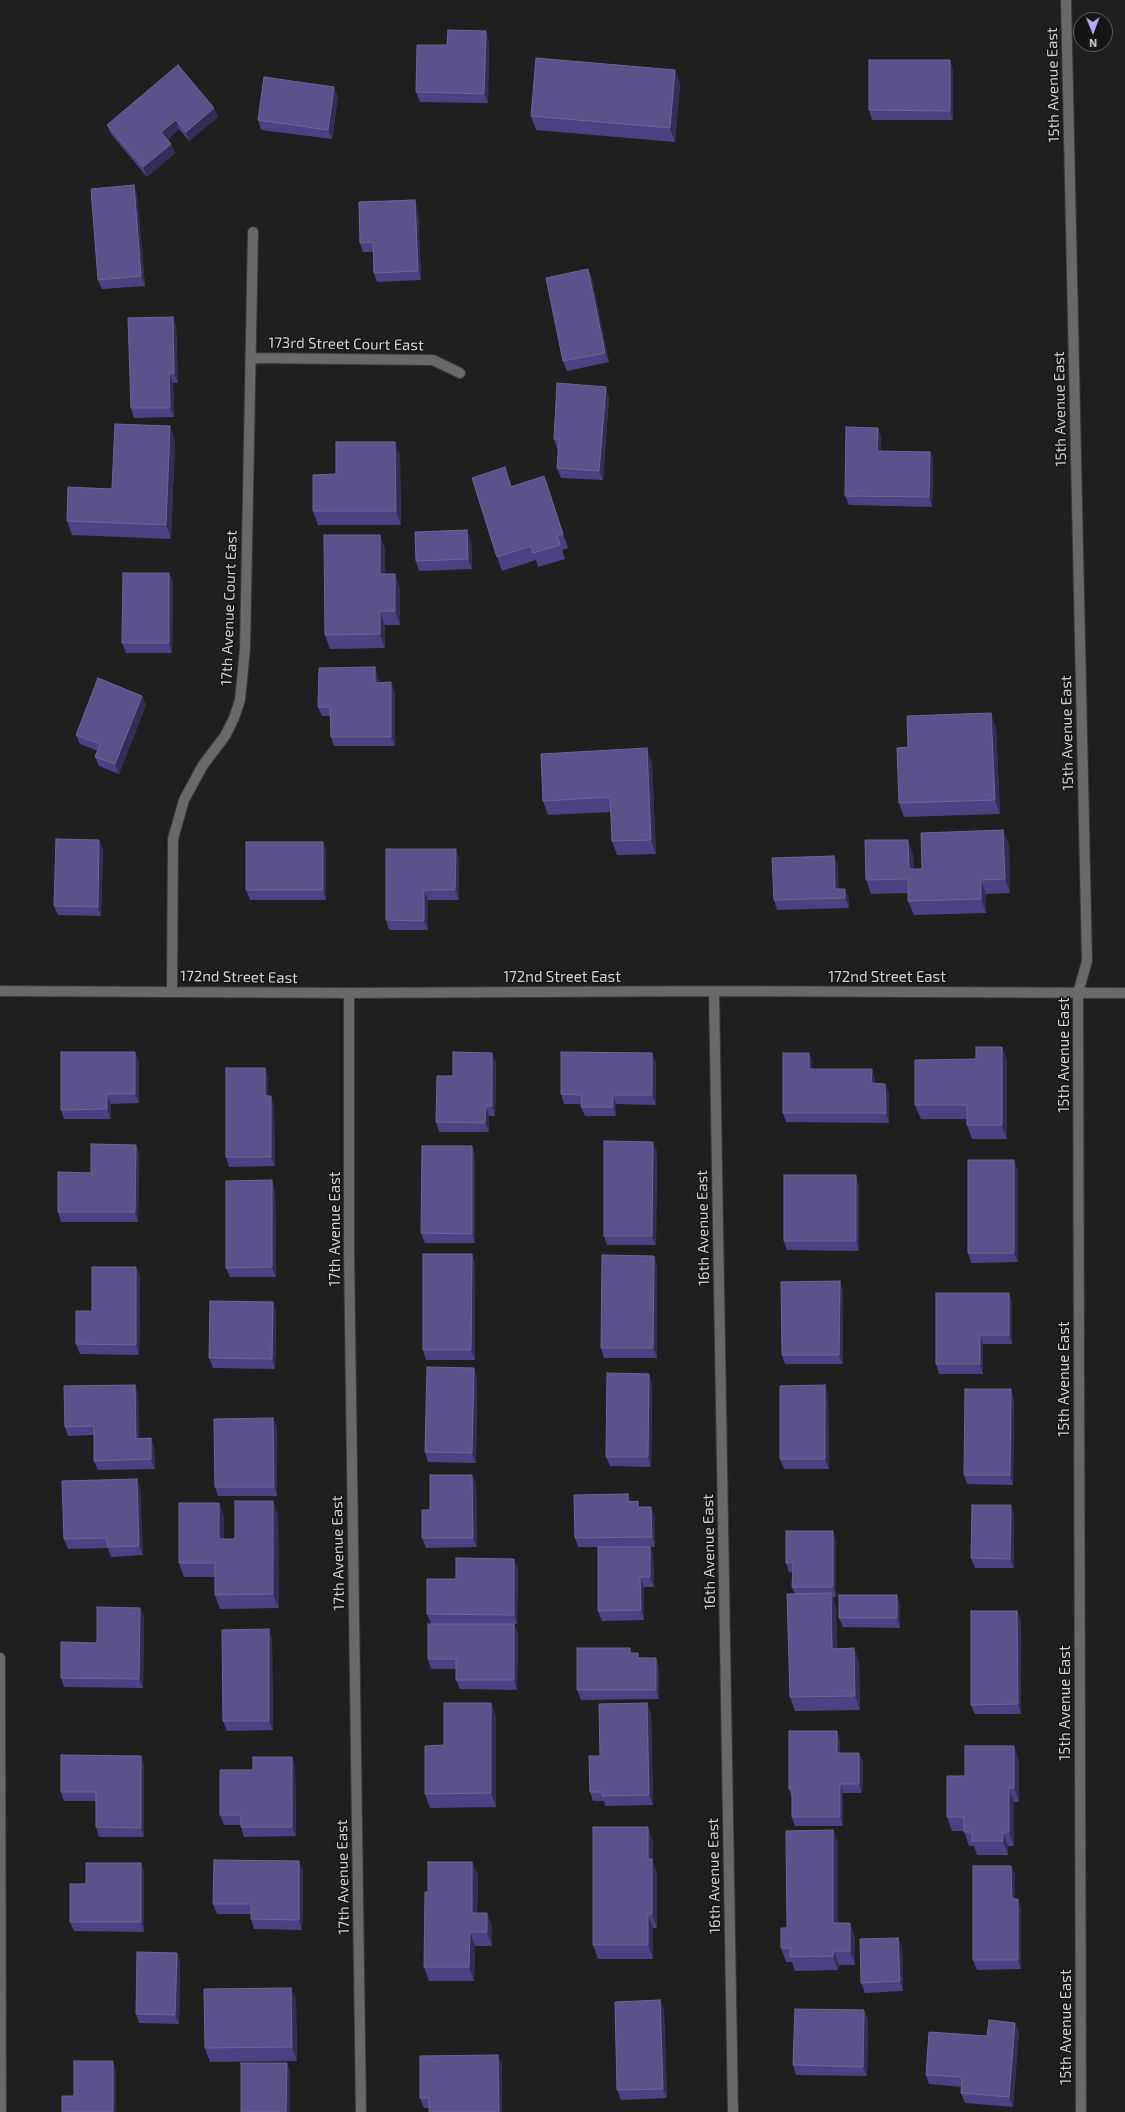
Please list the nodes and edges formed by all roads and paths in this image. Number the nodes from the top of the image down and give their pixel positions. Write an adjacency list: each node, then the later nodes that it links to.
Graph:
1 (1066, 0): 9 (street, 15th Avenue East)
2 (253, 232): 3 (street, 17th Avenue Court East)
3 (252, 358): 4 (street, 173rd Street Court East); 6 (street, 17th Avenue Court East)
4 (460, 373)
5 (0, 991): 6 (street, 172nd Street East)
6 (172, 991): 8 (street, 172nd Street East)
7 (714, 991): 8 (street, 172nd Street East); 9 (street, 172nd Street East); 14 (street, 16th Avenue East)
8 (349, 993): 13 (street, 17th Avenue East)
9 (1078, 993): 10 (street, 172nd Street East); 15 (street, 15th Avenue East)
10 (1125, 993)
11 (0, 1658): 12 (street)
12 (1, 2112)
13 (361, 2112)
14 (733, 2112)
15 (1081, 2112)

